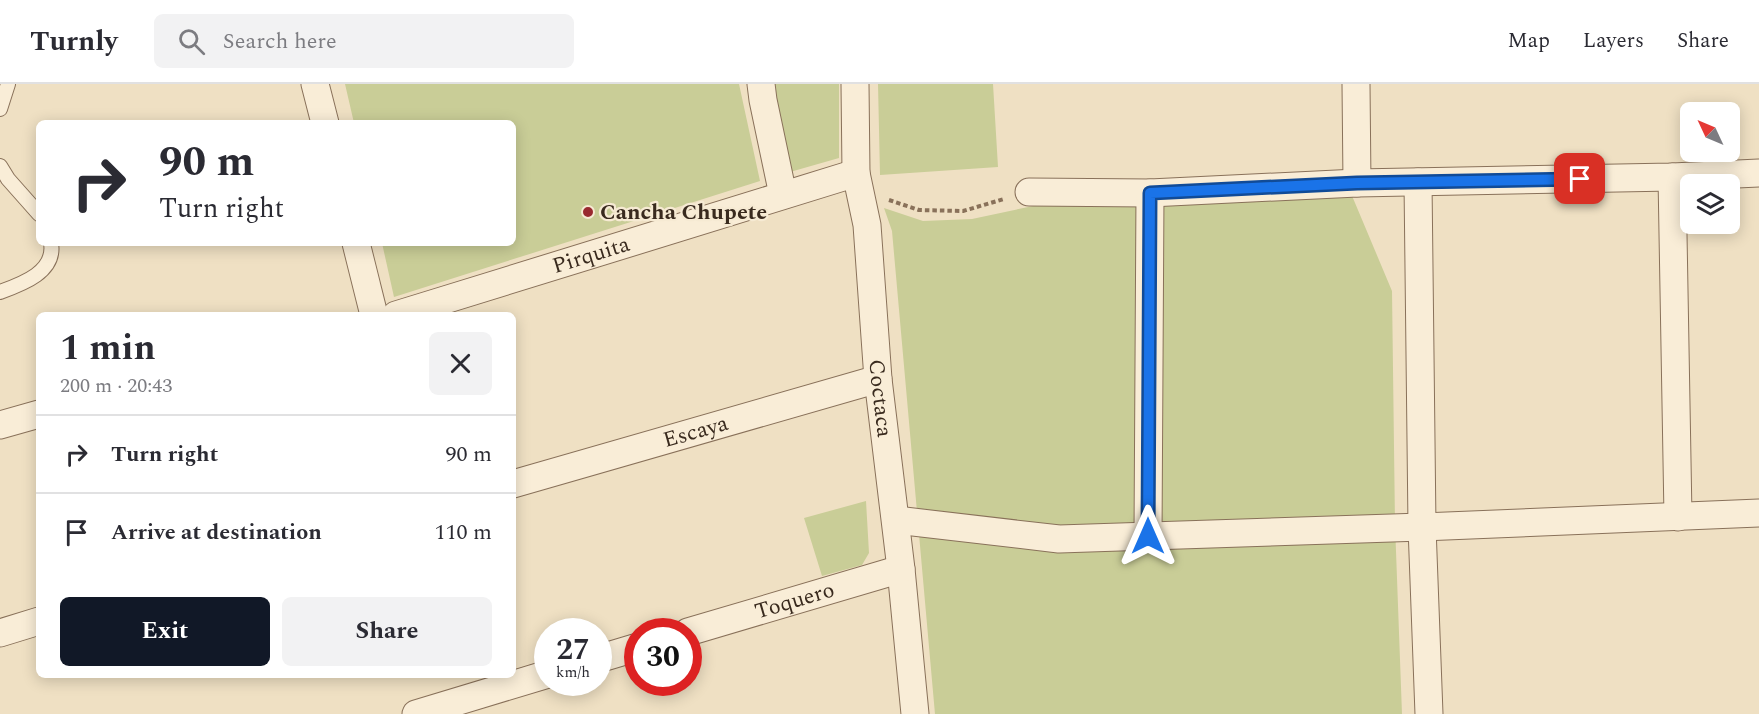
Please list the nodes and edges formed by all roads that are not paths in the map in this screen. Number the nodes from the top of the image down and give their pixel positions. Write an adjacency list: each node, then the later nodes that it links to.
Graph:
1 (8, 84): 6 (lane)
2 (315, 84): 7 (street)
3 (761, 84): 17 (street)
4 (855, 84): 12 (street, Coctaca)
5 (1356, 84): 14 (street)
6 (0, 109)
7 (324, 120)
8 (0, 166): 11 (lane)
9 (1759, 173): 10 (street)
10 (1672, 177): 13 (street); 29 (street)
11 (4, 180): 18 (lane)
12 (858, 181): 17 (street, Pirquita); 24 (street, Coctaca)
13 (1418, 182): 14 (street); 31 (street)
14 (1357, 183): 16 (street)
15 (1029, 192): 16 (street)
16 (1150, 193): 32 (street)
17 (783, 195): 23 (street, Pirquita)
18 (36, 211)
19 (52, 246): 21 (lane)
20 (357, 246): 22 (street)
21 (0, 291)
22 (373, 312)
23 (406, 312)
24 (878, 379): 27 (street, Escaya); 30 (street, Coctaca)
25 (36, 415): 26 (street)
26 (0, 425)
27 (516, 483)
28 (1759, 513): 29 (street)
29 (1678, 516): 31 (street)
30 (896, 520): 32 (street); 33 (street, Coctaca)
31 (1422, 527): 32 (street); 41 (street)
32 (1148, 536)
33 (902, 568): 35 (street, Toquero); 40 (street, Coctaca)
34 (36, 622): 36 (street)
35 (702, 628)
36 (0, 633)
37 (534, 678): 38 (street)
38 (485, 694): 39 (street)
39 (416, 714)
40 (915, 714)
41 (1429, 714)

